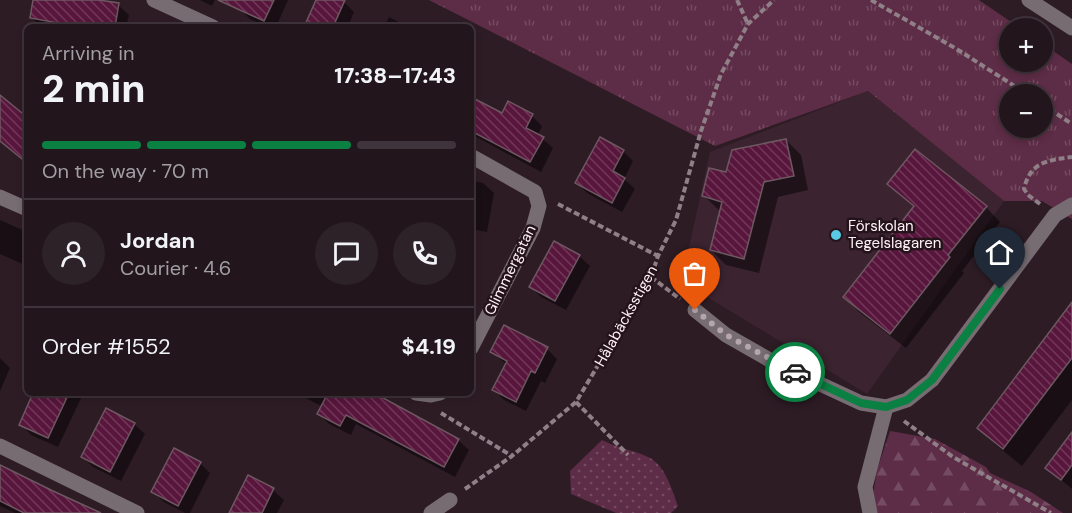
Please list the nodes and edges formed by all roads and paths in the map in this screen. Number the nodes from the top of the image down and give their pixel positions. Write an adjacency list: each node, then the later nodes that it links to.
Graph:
1 (154, 0): 6 (street)
2 (737, 0): 7 (path)
3 (774, 0): 7 (path, Hålabäcksstigen)
4 (871, 0): 9 (path)
5 (1029, 0): 8 (street)
6 (206, 24)
7 (748, 24): 19 (path, Hålabäcksstigen)
8 (1072, 28)
9 (1011, 84)
10 (1053, 111): 11 (path)
11 (1072, 123)
12 (1072, 157): 18 (path)
13 (474, 158): 14 (street)
14 (535, 192): 19 (path); 22 (street, Glimmergatan)
15 (0, 197): 17 (street)
16 (1072, 205): 18 (street)
17 (24, 208)
18 (1055, 216): 25 (street)
19 (658, 256): 20 (path, Hålabäcksstigen)
20 (651, 277): 21 (path); 24 (path, Hålabäcksstigen)
21 (695, 310): 25 (street)
22 (474, 342)
23 (430, 396): 28 (path)
24 (576, 402): 27 (path); 28 (path, Hålabäcksstigen)
25 (886, 407): 32 (street); 33 (path)
26 (0, 446): 30 (street)
27 (628, 455)
28 (512, 456): 29 (path, Hålabäcksstigen)
29 (450, 500): 31 (street)
30 (137, 513)
31 (431, 513)
32 (870, 513)
33 (1051, 513)

